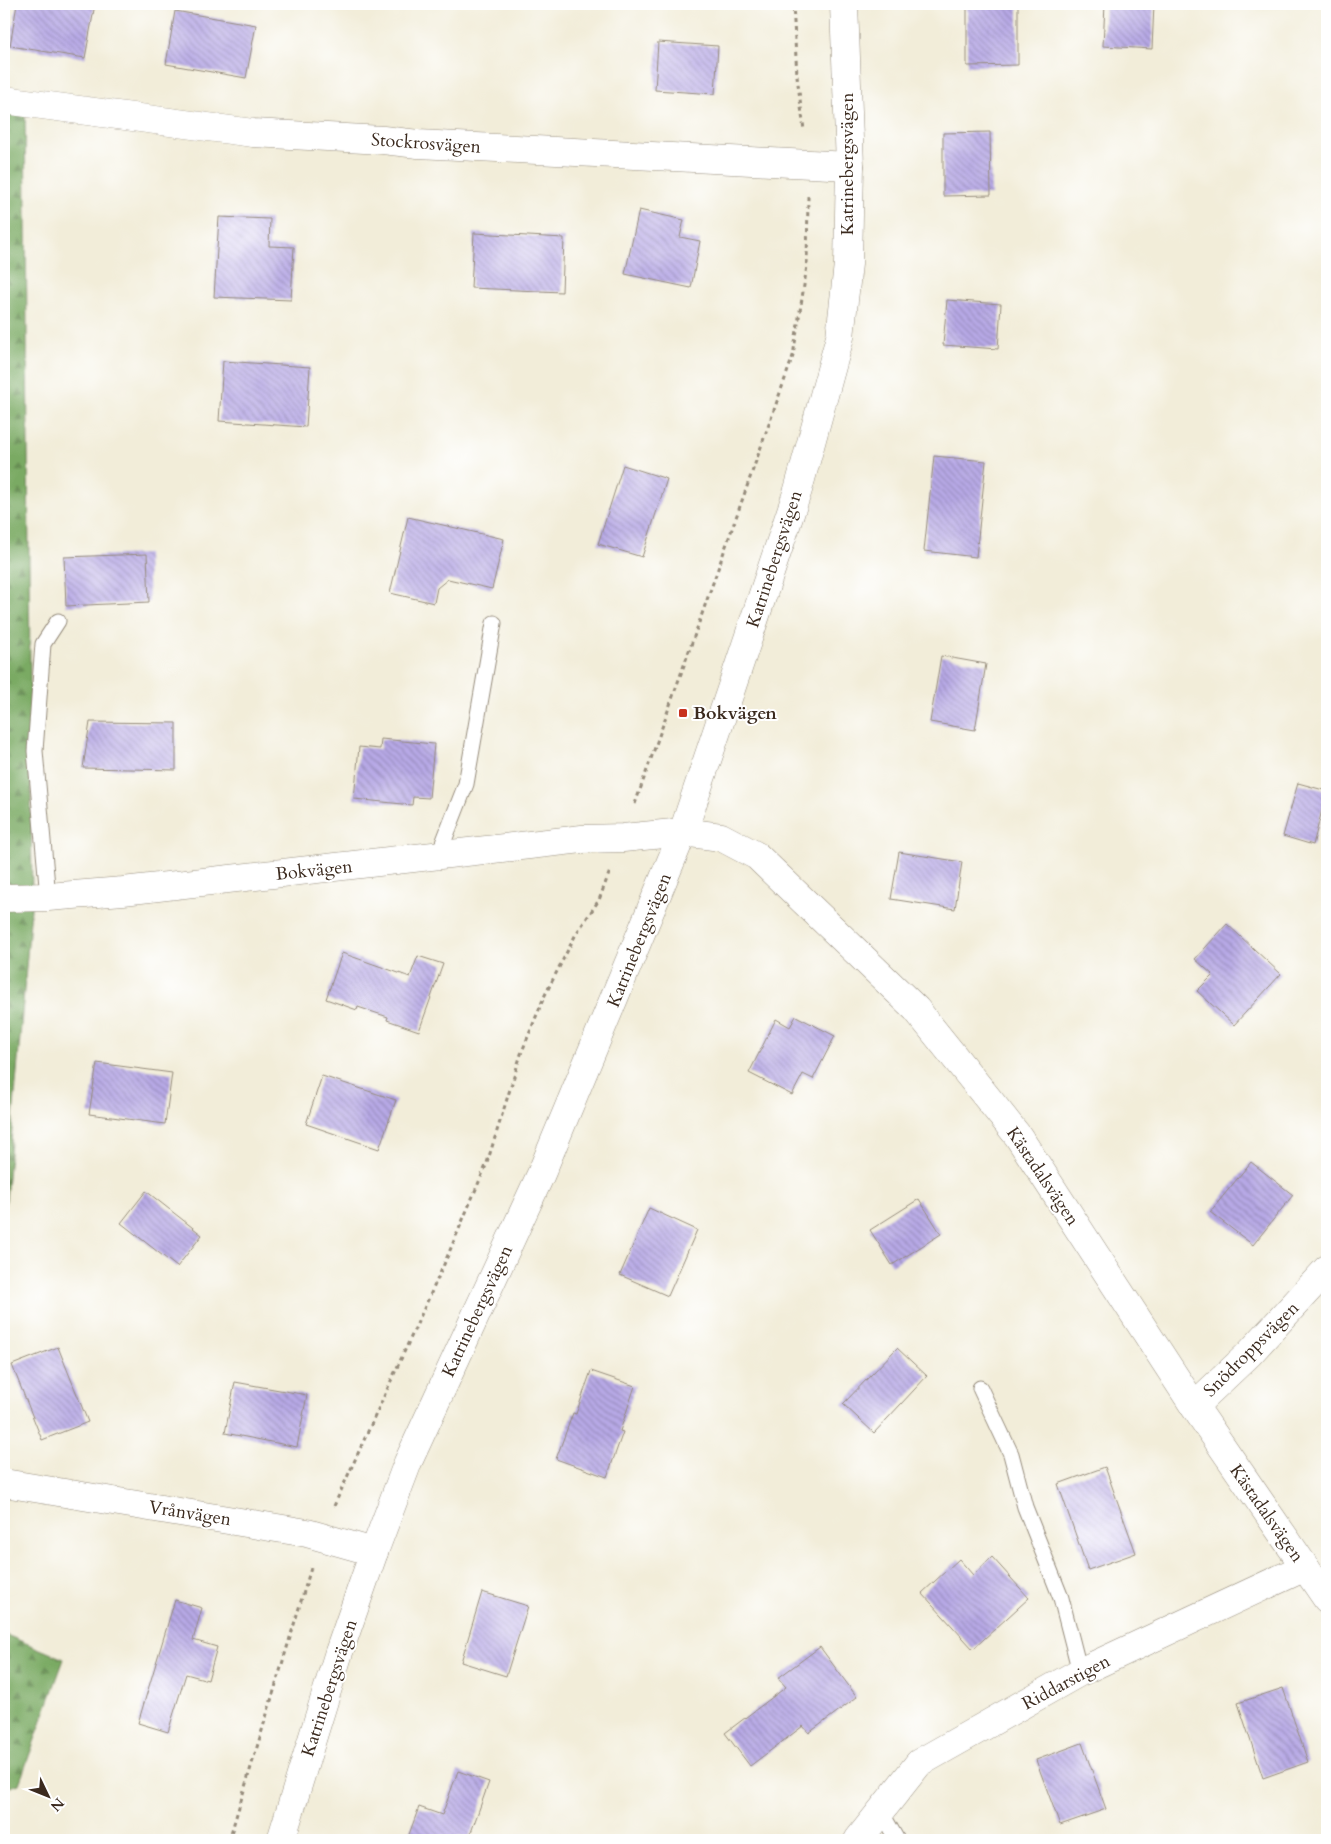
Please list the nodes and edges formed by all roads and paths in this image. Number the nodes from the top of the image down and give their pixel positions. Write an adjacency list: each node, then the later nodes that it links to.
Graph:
1 (793, 4): 4 (path)
2 (844, 4): 5 (street, Katrinebergsvägen)
3 (4, 100): 4 (street, Stockrosvägen)
4 (808, 163): 5 (street, Stockrosvägen); 9 (path)
5 (850, 166): 8 (street, Katrinebergsvägen)
6 (58, 621): 11 (lane)
7 (494, 623): 10 (lane)
8 (683, 832): 9 (street, Bokvägen); 15 (street, Kästadalsvägen); 18 (street, Katrinebergsvägen)
9 (623, 838): 10 (street, Bokvägen); 17 (path)
10 (438, 856): 11 (street, Bokvägen)
11 (48, 897): 12 (street, Bokvägen)
12 (4, 898)
13 (1327, 1270): 15 (street, Snödroppsvägen)
14 (980, 1388): 21 (lane)
15 (1194, 1406): 19 (street, Kästadalsvägen)
16 (4, 1483): 17 (street, Vrånvägen)
17 (320, 1537): 18 (street, Vrånvägen); 23 (path)
18 (374, 1552): 24 (street, Katrinebergsvägen)
19 (1305, 1567): 20 (street, Kästadalsvägen); 21 (street, Riddarstigen)
20 (1327, 1599)
21 (1080, 1672): 22 (street, Riddarstigen)
22 (881, 1812): 25 (street, Riddarstigen); 26 (lane)
23 (229, 1840)
24 (281, 1840)
25 (858, 1840)
26 (897, 1840)

